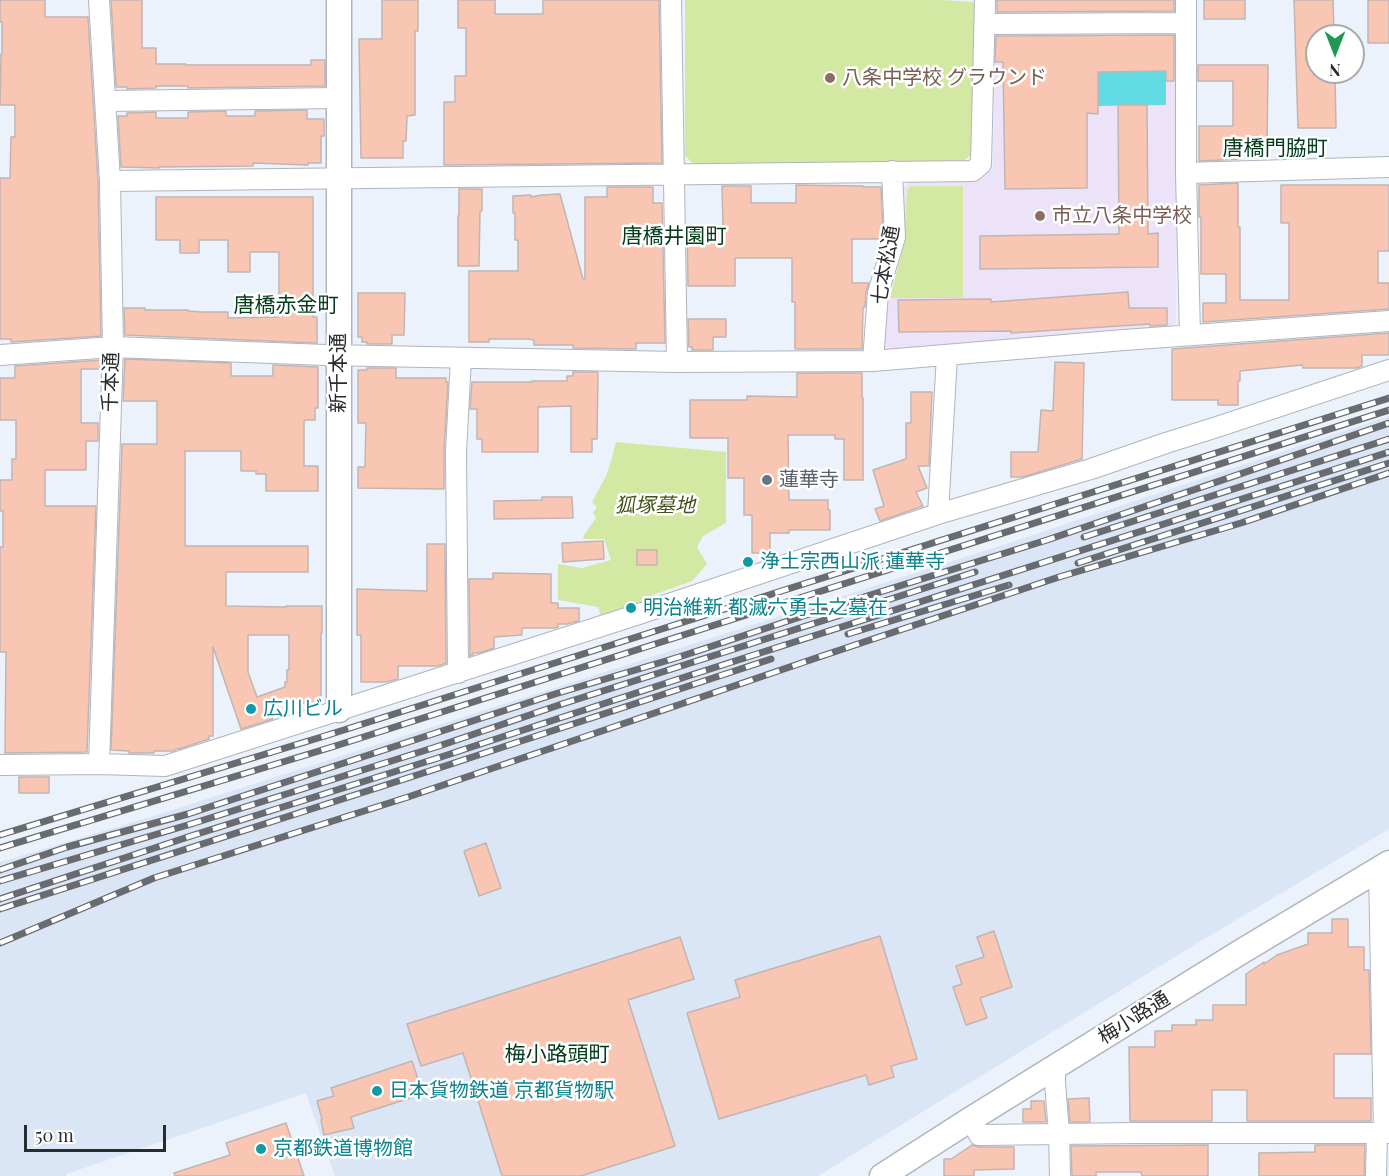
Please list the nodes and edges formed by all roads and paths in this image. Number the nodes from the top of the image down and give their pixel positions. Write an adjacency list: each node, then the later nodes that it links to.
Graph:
1 (99, 0): 9 (street, 千本通)
2 (339, 0): 8 (street, 新千本通)
3 (671, 0): 13 (street)
4 (985, 0): 7 (street)
5 (1186, 0): 6 (street)
6 (1186, 23): 7 (street); 12 (street)
7 (984, 24): 11 (street)
8 (339, 98): 9 (street); 14 (street, 新千本通)
9 (105, 101): 15 (street, 千本通)
10 (1389, 167): 12 (street)
11 (892, 171): 13 (street); 23 (street, 七本松通)
12 (1186, 172): 17 (street)
13 (674, 175): 14 (street); 24 (street)
14 (339, 179): 15 (street); 20 (street, 新千本通)
15 (110, 181): 18 (street, 千本通)
16 (1389, 321): 17 (street)
17 (1190, 335): 21 (street)
18 (112, 347): 19 (street); 20 (street); 29 (street, 千本通)
19 (0, 355)
20 (339, 355): 22 (street); 28 (street, 新千本通)
21 (947, 355): 23 (street); 26 (street)
22 (460, 358): 24 (street); 27 (street)
23 (873, 361): 24 (street)
24 (677, 362)
25 (1389, 370): 26 (street)
26 (938, 514): 27 (street)
27 (458, 673): 28 (street)
28 (339, 710): 29 (street)
29 (99, 764): 30 (street)
30 (0, 765)
31 (1384, 866): 32 (street, 梅小路通); 34 (street)
32 (1055, 1066): 33 (street, 梅小路通); 35 (street)
33 (971, 1119): 35 (street); 36 (street, 梅小路通)
34 (1383, 1132): 35 (street); 38 (street)
35 (1059, 1133): 37 (street)
36 (882, 1176)
37 (1060, 1176)
38 (1376, 1176)

